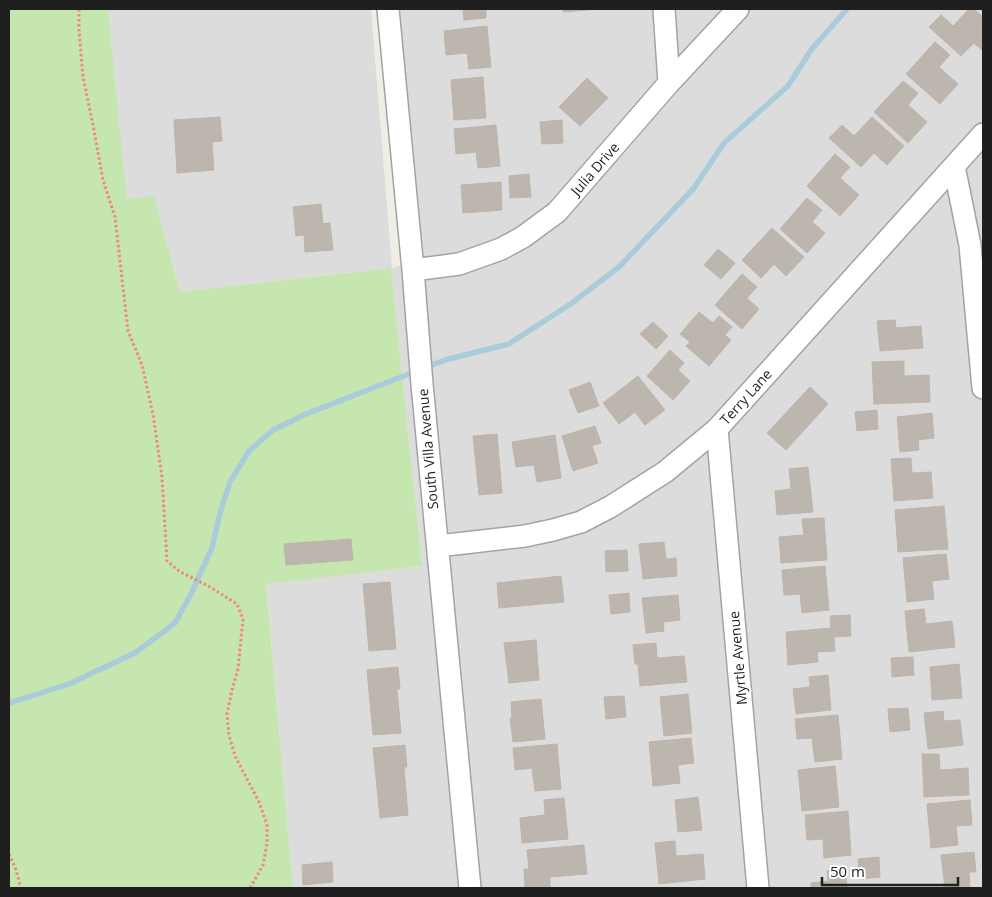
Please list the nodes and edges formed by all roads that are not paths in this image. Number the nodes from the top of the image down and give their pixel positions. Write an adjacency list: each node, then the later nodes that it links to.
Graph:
1 (388, 9): 7 (street, South Villa Avenue)
2 (664, 9): 4 (street)
3 (738, 9): 4 (street, Julia Drive)
4 (669, 83): 7 (street, Julia Drive)
5 (983, 134): 6 (street, Terry Lane)
6 (954, 166): 8 (street); 9 (street, Terry Lane)
7 (413, 270): 10 (street, South Villa Avenue)
8 (983, 388)
9 (717, 428): 10 (street, Terry Lane); 12 (street, Myrtle Avenue)
10 (438, 546): 11 (street, South Villa Avenue)
11 (470, 888)
12 (758, 888)

